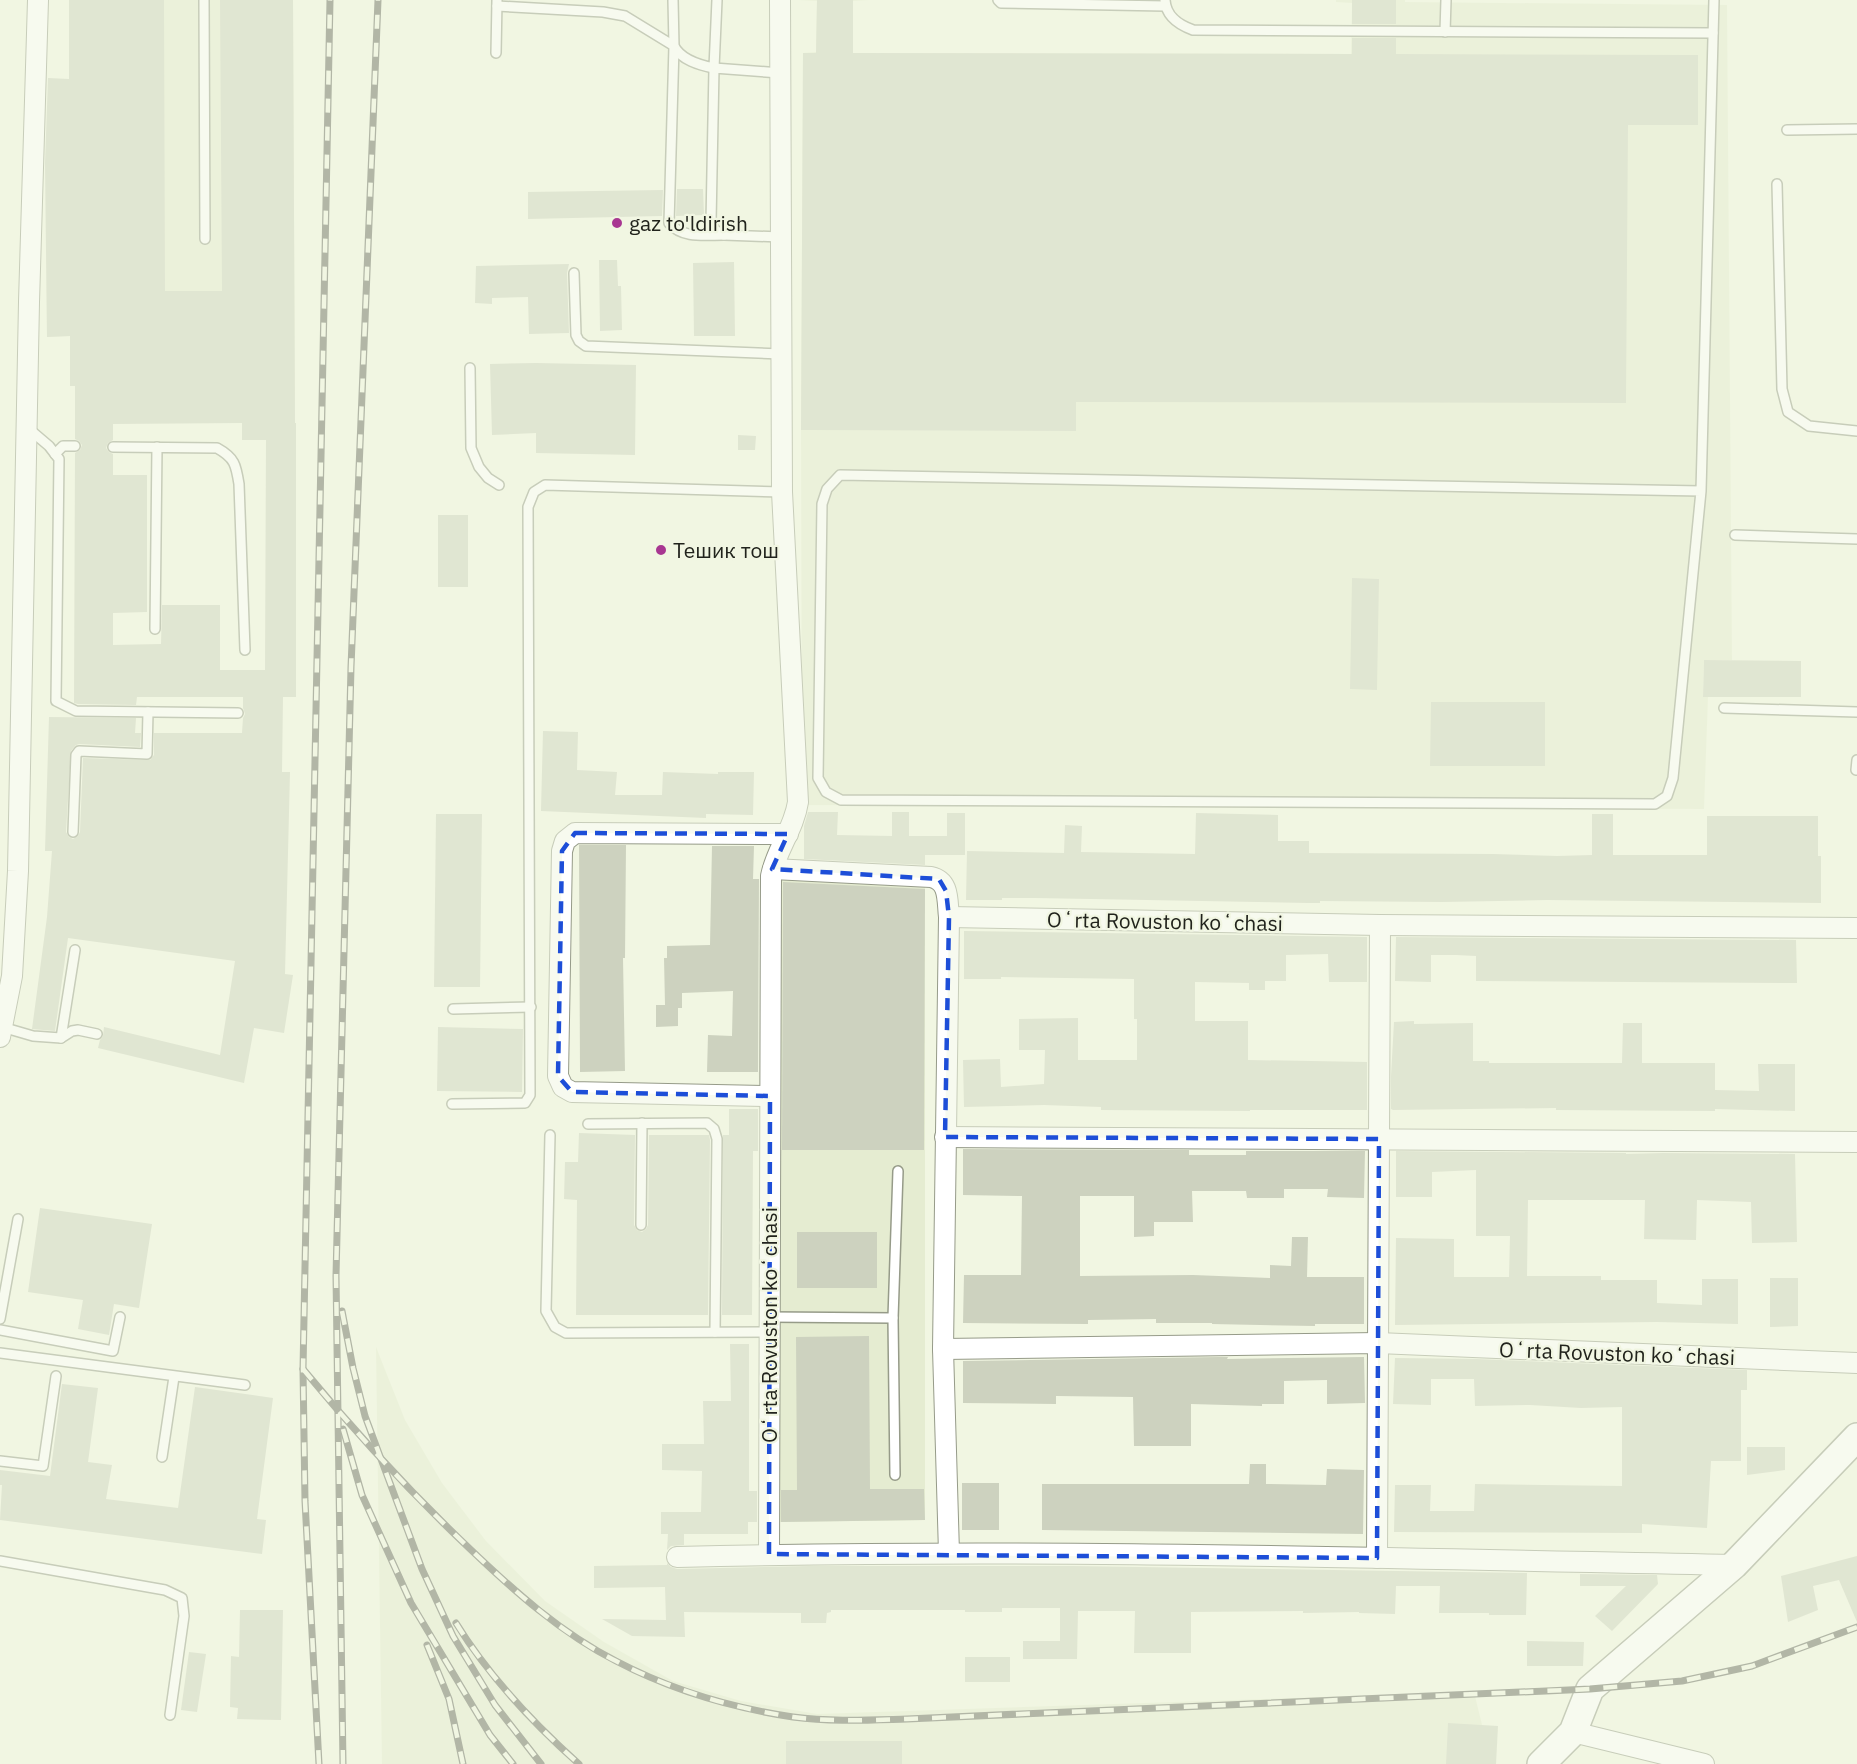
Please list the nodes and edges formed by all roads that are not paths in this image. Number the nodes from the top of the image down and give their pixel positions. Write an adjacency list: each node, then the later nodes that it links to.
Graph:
1 (38, 0): 26 (street)
2 (204, 0): 22 (lane)
3 (673, 0): 13 (lane)
4 (717, 0): 15 (lane)
5 (780, 0): 16 (street, Oʻrta Rovuston koʻchasi)
6 (998, 0): 10 (lane)
7 (1446, 0): 11 (lane)
8 (1714, 0): 12 (lane)
9 (497, 3): 13 (lane); 14 (lane)
10 (1165, 3): 11 (lane)
11 (1445, 32): 12 (lane)
12 (1713, 33): 33 (lane)
13 (674, 46): 15 (lane); 20 (lane)
14 (496, 53)
15 (714, 68): 16 (lane); 20 (lane)
16 (781, 73): 21 (street, Oʻrta Rovuston koʻchasi)
17 (1857, 129): 18 (lane)
18 (1787, 130)
19 (1777, 184): 27 (lane)
20 (724, 235): 21 (lane)
21 (782, 237): 24 (street, Oʻrta Rovuston koʻchasi)
22 (205, 239)
23 (574, 273): 24 (lane)
24 (782, 354): 34 (street, Oʻrta Rovuston koʻchasi)
25 (470, 368): 32 (lane)
26 (27, 428): 31 (lane); 54 (street)
27 (1857, 430)
28 (75, 446): 31 (lane)
29 (113, 447): 30 (lane)
30 (157, 447): 37 (lane); 38 (lane)
31 (55, 454): 40 (lane)
32 (500, 485)
33 (1701, 491): 33 (lane)
34 (782, 492): 46 (street, Oʻrta Rovuston koʻchasi); 52 (lane)
35 (1735, 535): 36 (lane)
36 (1857, 539)
37 (155, 629)
38 (245, 650)
39 (1724, 708): 41 (lane)
40 (148, 712): 42 (lane); 45 (lane)
41 (1857, 712)
42 (238, 713)
43 (1857, 760): 44 (lane)
44 (1856, 770)
45 (73, 832)
46 (788, 834): 47 (street, Oʻrta Rovuston koʻchasi); 57 (street)
47 (773, 869): 48 (street); 57 (street, Oʻrta Rovuston koʻchasi)
48 (949, 917): 49 (street, Oʻrta Rovuston koʻchasi); 62 (street)
49 (1380, 925): 50 (street, Oʻrta Rovuston koʻchasi); 63 (street)
50 (1857, 928)
51 (75, 950): 56 (lane)
52 (531, 1007): 53 (lane); 58 (lane)
53 (453, 1009)
54 (1, 1032): 56 (lane)
55 (97, 1034): 56 (lane)
56 (62, 1038)
57 (770, 1096): 71 (street, Oʻrta Rovuston koʻchasi)
58 (452, 1104)
59 (642, 1123): 60 (lane); 67 (lane); 73 (lane)
60 (588, 1124)
61 (550, 1135): 73 (lane)
62 (945, 1137): 63 (street); 75 (street)
63 (1379, 1138): 64 (street); 74 (street)
64 (1857, 1142)
65 (898, 1171): 69 (lane)
66 (18, 1219): 70 (lane)
67 (641, 1225)
68 (120, 1317): 72 (lane)
69 (893, 1318): 71 (lane); 84 (lane)
70 (0, 1319)
71 (769, 1325): 73 (lane); 86 (street, Oʻrta Rovuston koʻchasi)
72 (0, 1330)
73 (715, 1332)
74 (1378, 1343): 75 (street, Oʻrta Rovuston koʻchasi); 77 (street, Oʻrta Rovuston koʻchasi); 88 (street)
75 (943, 1349): 85 (street)
76 (0, 1353): 79 (lane)
77 (1857, 1363)
78 (56, 1376): 83 (lane)
79 (174, 1377): 80 (lane); 82 (lane)
80 (245, 1385)
81 (1855, 1441): 90 (street)
82 (162, 1457)
83 (0, 1461)
84 (895, 1475)
85 (949, 1552): 86 (street); 88 (street)
86 (769, 1554): 87 (street)
87 (677, 1557)
88 (1377, 1558): 90 (street)
89 (0, 1561): 91 (lane)
90 (1734, 1565): 92 (street)
91 (170, 1715)
92 (1573, 1732): 93 (street); 94 (street)
93 (1541, 1764)
94 (1704, 1764)

